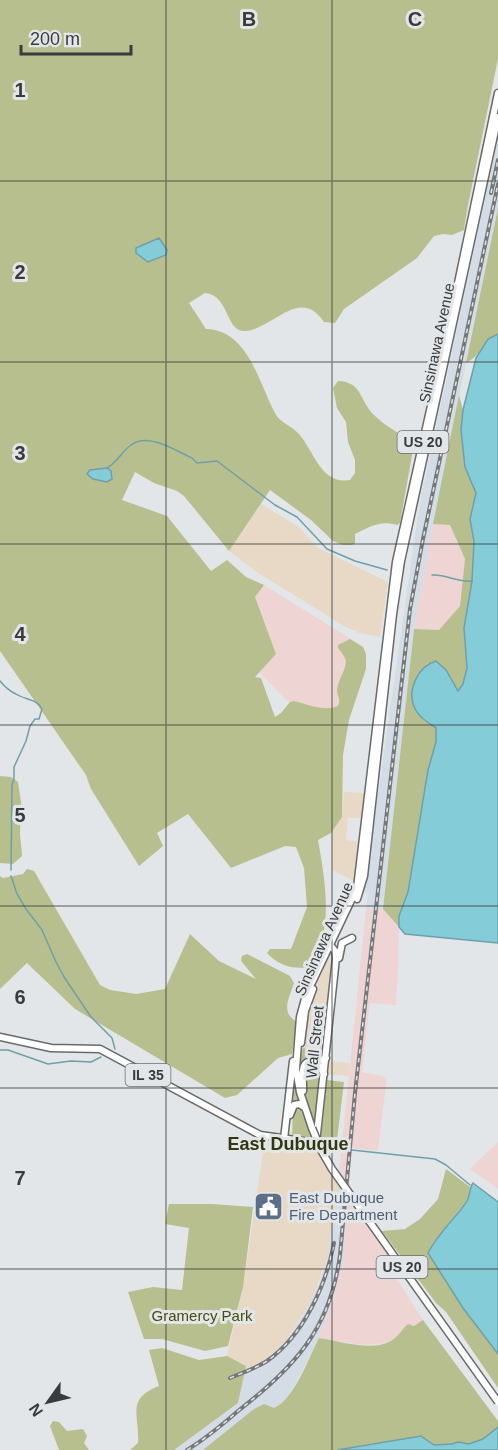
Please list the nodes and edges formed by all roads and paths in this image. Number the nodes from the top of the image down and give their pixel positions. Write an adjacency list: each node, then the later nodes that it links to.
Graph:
1 (498, 93): 3 (main road, US 20)
2 (498, 117): 3 (main road, US 20)
3 (464, 266): 5 (main road, Sinsinawa Avenue / US 20)
4 (351, 938): 6 (main road)
5 (331, 946): 6 (main road, Wall Street / IL 35); 7 (main road, Sinsinawa Avenue / US 20); 12 (main road, Sinsinawa Avenue / US 20)
6 (334, 973): 9 (main road, Wall Street / IL 35)
7 (298, 1034): 13 (main road, Sinsinawa Avenue / US 20); 15 (main road)
8 (0, 1037): 15 (main road, IL 35)
9 (326, 1058): 10 (main road); 11 (main road, Wall Street / IL 35)
10 (317, 1062): 11 (main road); 12 (main road)
11 (324, 1074): 15 (main road, Wall Street / IL 35)
12 (303, 1091): 14 (main road, Sinsinawa Avenue / US 20)
13 (304, 1107): 14 (main road, Sinsinawa Avenue / US 20); 15 (main road)
14 (308, 1115): 16 (main road, US 20, bridge)
15 (286, 1139)
16 (498, 1402)

